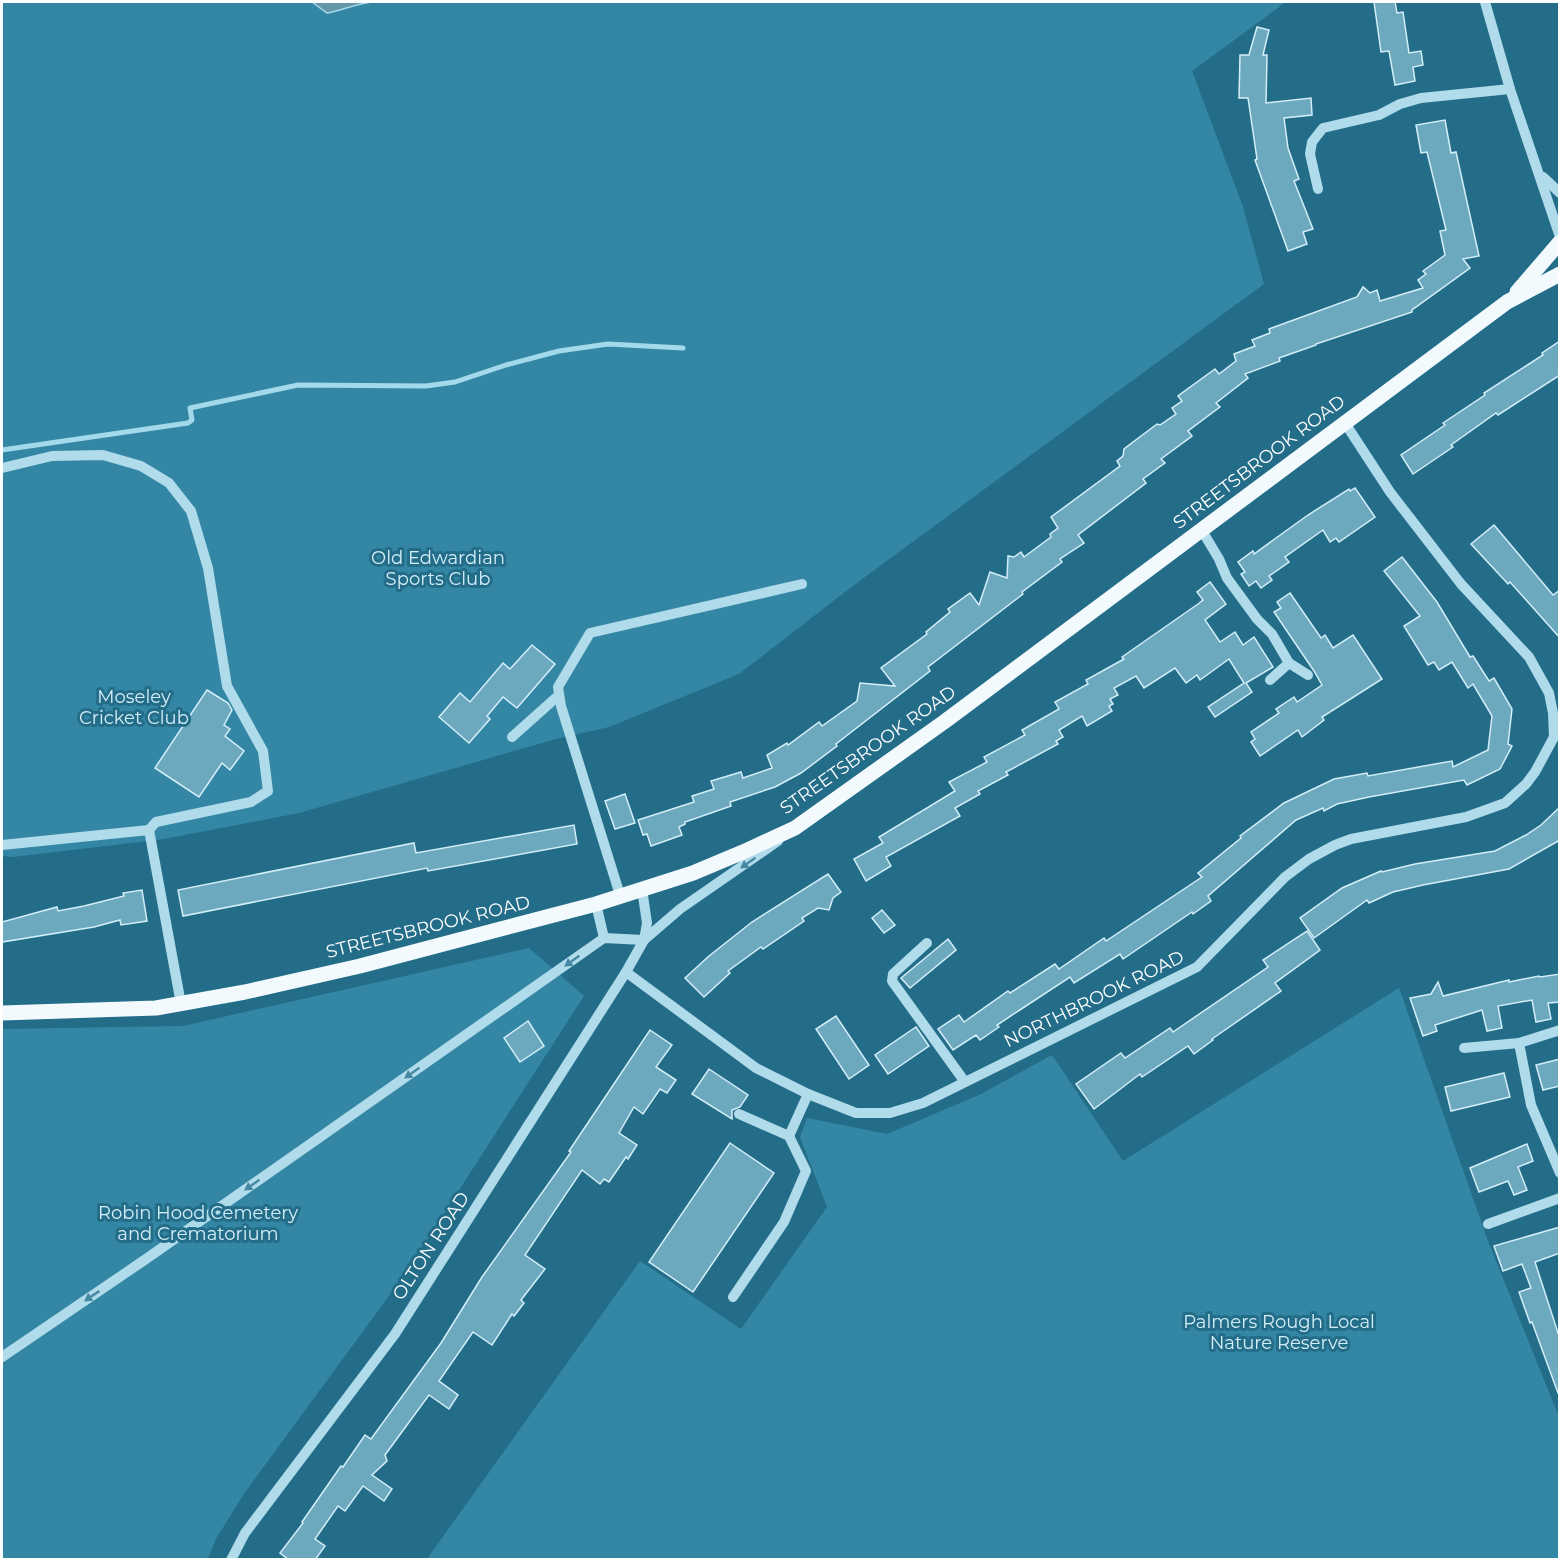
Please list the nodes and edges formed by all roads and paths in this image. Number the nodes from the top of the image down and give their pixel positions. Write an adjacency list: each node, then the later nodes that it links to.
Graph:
1 (1485, 2): 2 (street)
2 (1510, 89): 3 (street); 4 (street)
3 (1539, 172): 5 (street); 6 (street)
4 (1318, 189)
5 (1560, 193)
6 (1559, 234): 7 (main road)
7 (1560, 241): 9 (main road, STREETSBROOK ROAD)
8 (1560, 274): 9 (main road, STREETSBROOK ROAD)
9 (1507, 302): 10 (main road, STREETSBROOK ROAD)
10 (1345, 423): 12 (main road, STREETSBROOK ROAD); 19 (street, NORTHBROOK ROAD)
11 (2, 468): 21 (street)
12 (1201, 529): 14 (street); 20 (main road, STREETSBROOK ROAD)
13 (802, 584): 17 (street)
14 (1289, 663): 15 (street); 16 (street)
15 (1308, 675)
16 (1270, 680)
17 (559, 694): 18 (street); 24 (street)
18 (512, 737)
19 (1557, 739): 35 (street, NORTHBROOK ROAD)
20 (795, 828): 23 (main road, STREETSBROOK ROAD); 27 (street, OLTON ROAD, one-way to 27)
21 (149, 830): 22 (street); 30 (street)
22 (2, 845)
23 (642, 889): 24 (main road, STREETSBROOK ROAD); 27 (street, OLTON ROAD)
24 (620, 896): 25 (main road, STREETSBROOK ROAD)
25 (596, 904): 26 (street); 30 (main road, STREETSBROOK ROAD)
26 (604, 938): 27 (street); 43 (street, one-way to 43)
27 (644, 940): 29 (street, OLTON ROAD)
28 (927, 943): 35 (street)
29 (626, 972): 36 (street, NORTHBROOK ROAD); 44 (street, OLTON ROAD)
30 (181, 1004): 31 (main road, STREETSBROOK ROAD)
31 (2, 1013)
32 (1560, 1030): 33 (street)
33 (1519, 1043): 34 (street); 39 (street)
34 (1464, 1048)
35 (965, 1082): 36 (street, NORTHBROOK ROAD)
36 (808, 1094): 38 (street)
37 (739, 1114): 38 (street)
38 (789, 1136): 42 (street)
39 (1560, 1173)
40 (1560, 1198): 41 (street)
41 (1488, 1224)
42 (733, 1297)
43 (2, 1357)
44 (231, 1560)

